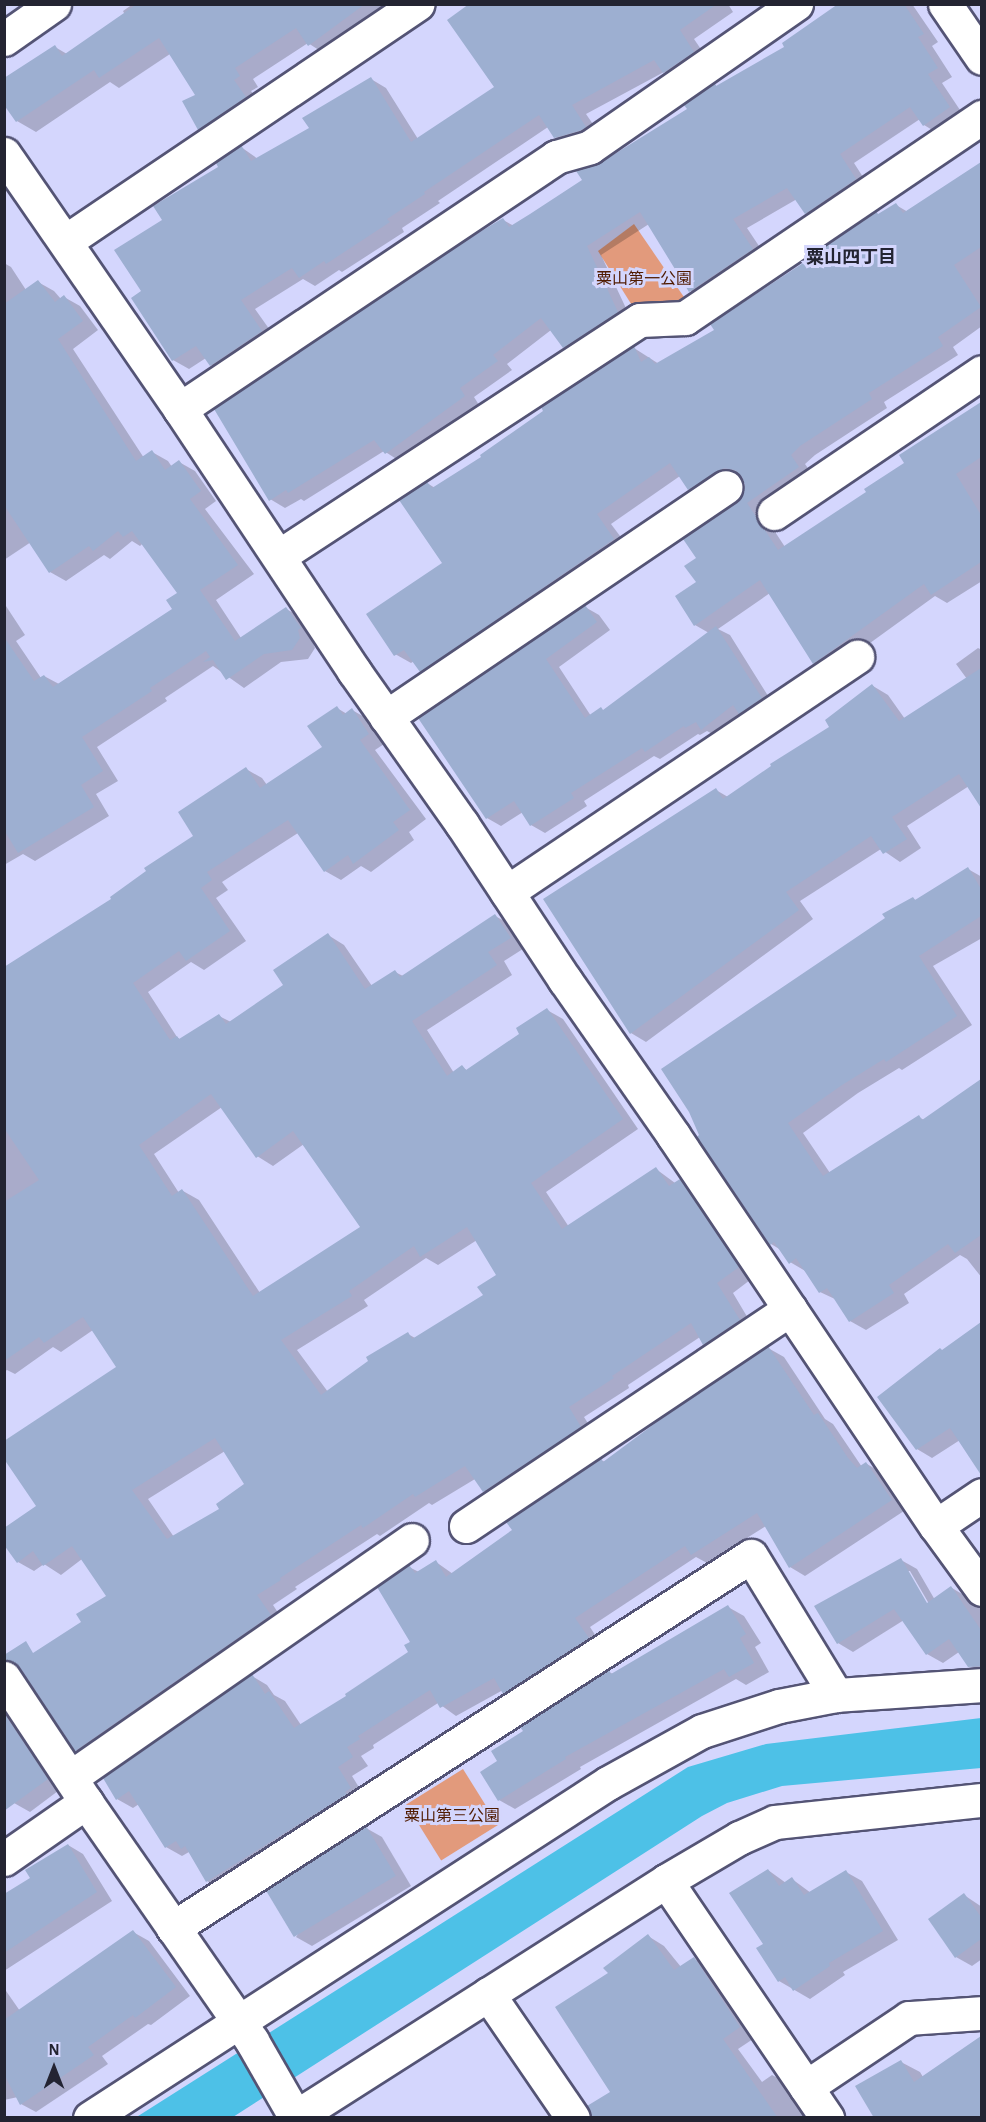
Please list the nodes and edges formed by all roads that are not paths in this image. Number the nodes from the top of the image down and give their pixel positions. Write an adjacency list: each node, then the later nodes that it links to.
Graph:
1 (54, 4): 5 (street)
2 (417, 4): 9 (street)
3 (796, 4): 11 (street)
4 (945, 4): 6 (street)
5 (4, 39)
6 (977, 42)
7 (981, 117): 14 (street)
8 (4, 154): 9 (street)
9 (66, 241): 11 (street)
10 (981, 372): 13 (street)
11 (180, 409): 14 (street)
12 (726, 487): 16 (street)
13 (774, 513)
14 (279, 556): 16 (street)
15 (857, 657): 17 (street)
16 (386, 717): 17 (street)
17 (507, 892): 18 (street)
18 (790, 1309): 20 (street); 21 (street)
19 (981, 1495): 21 (street)
20 (466, 1526)
21 (936, 1526): 23 (street)
22 (412, 1540): 27 (street)
23 (981, 1589)
24 (4, 1678): 27 (street)
25 (981, 1685): 26 (street)
26 (836, 1695): 31 (street); 34 (street)
27 (79, 1789): 29 (street); 31 (street)
28 (981, 1800): 30 (street)
29 (4, 1859)
30 (666, 1881): 32 (street); 35 (street)
31 (173, 1928): 34 (street)
32 (488, 1994): 36 (street); 38 (street)
33 (981, 2013): 35 (street)
34 (245, 2031): 36 (street); 37 (street)
35 (806, 2087): 39 (street)
36 (290, 2110)
37 (90, 2118)
38 (573, 2118)
39 (827, 2118)

